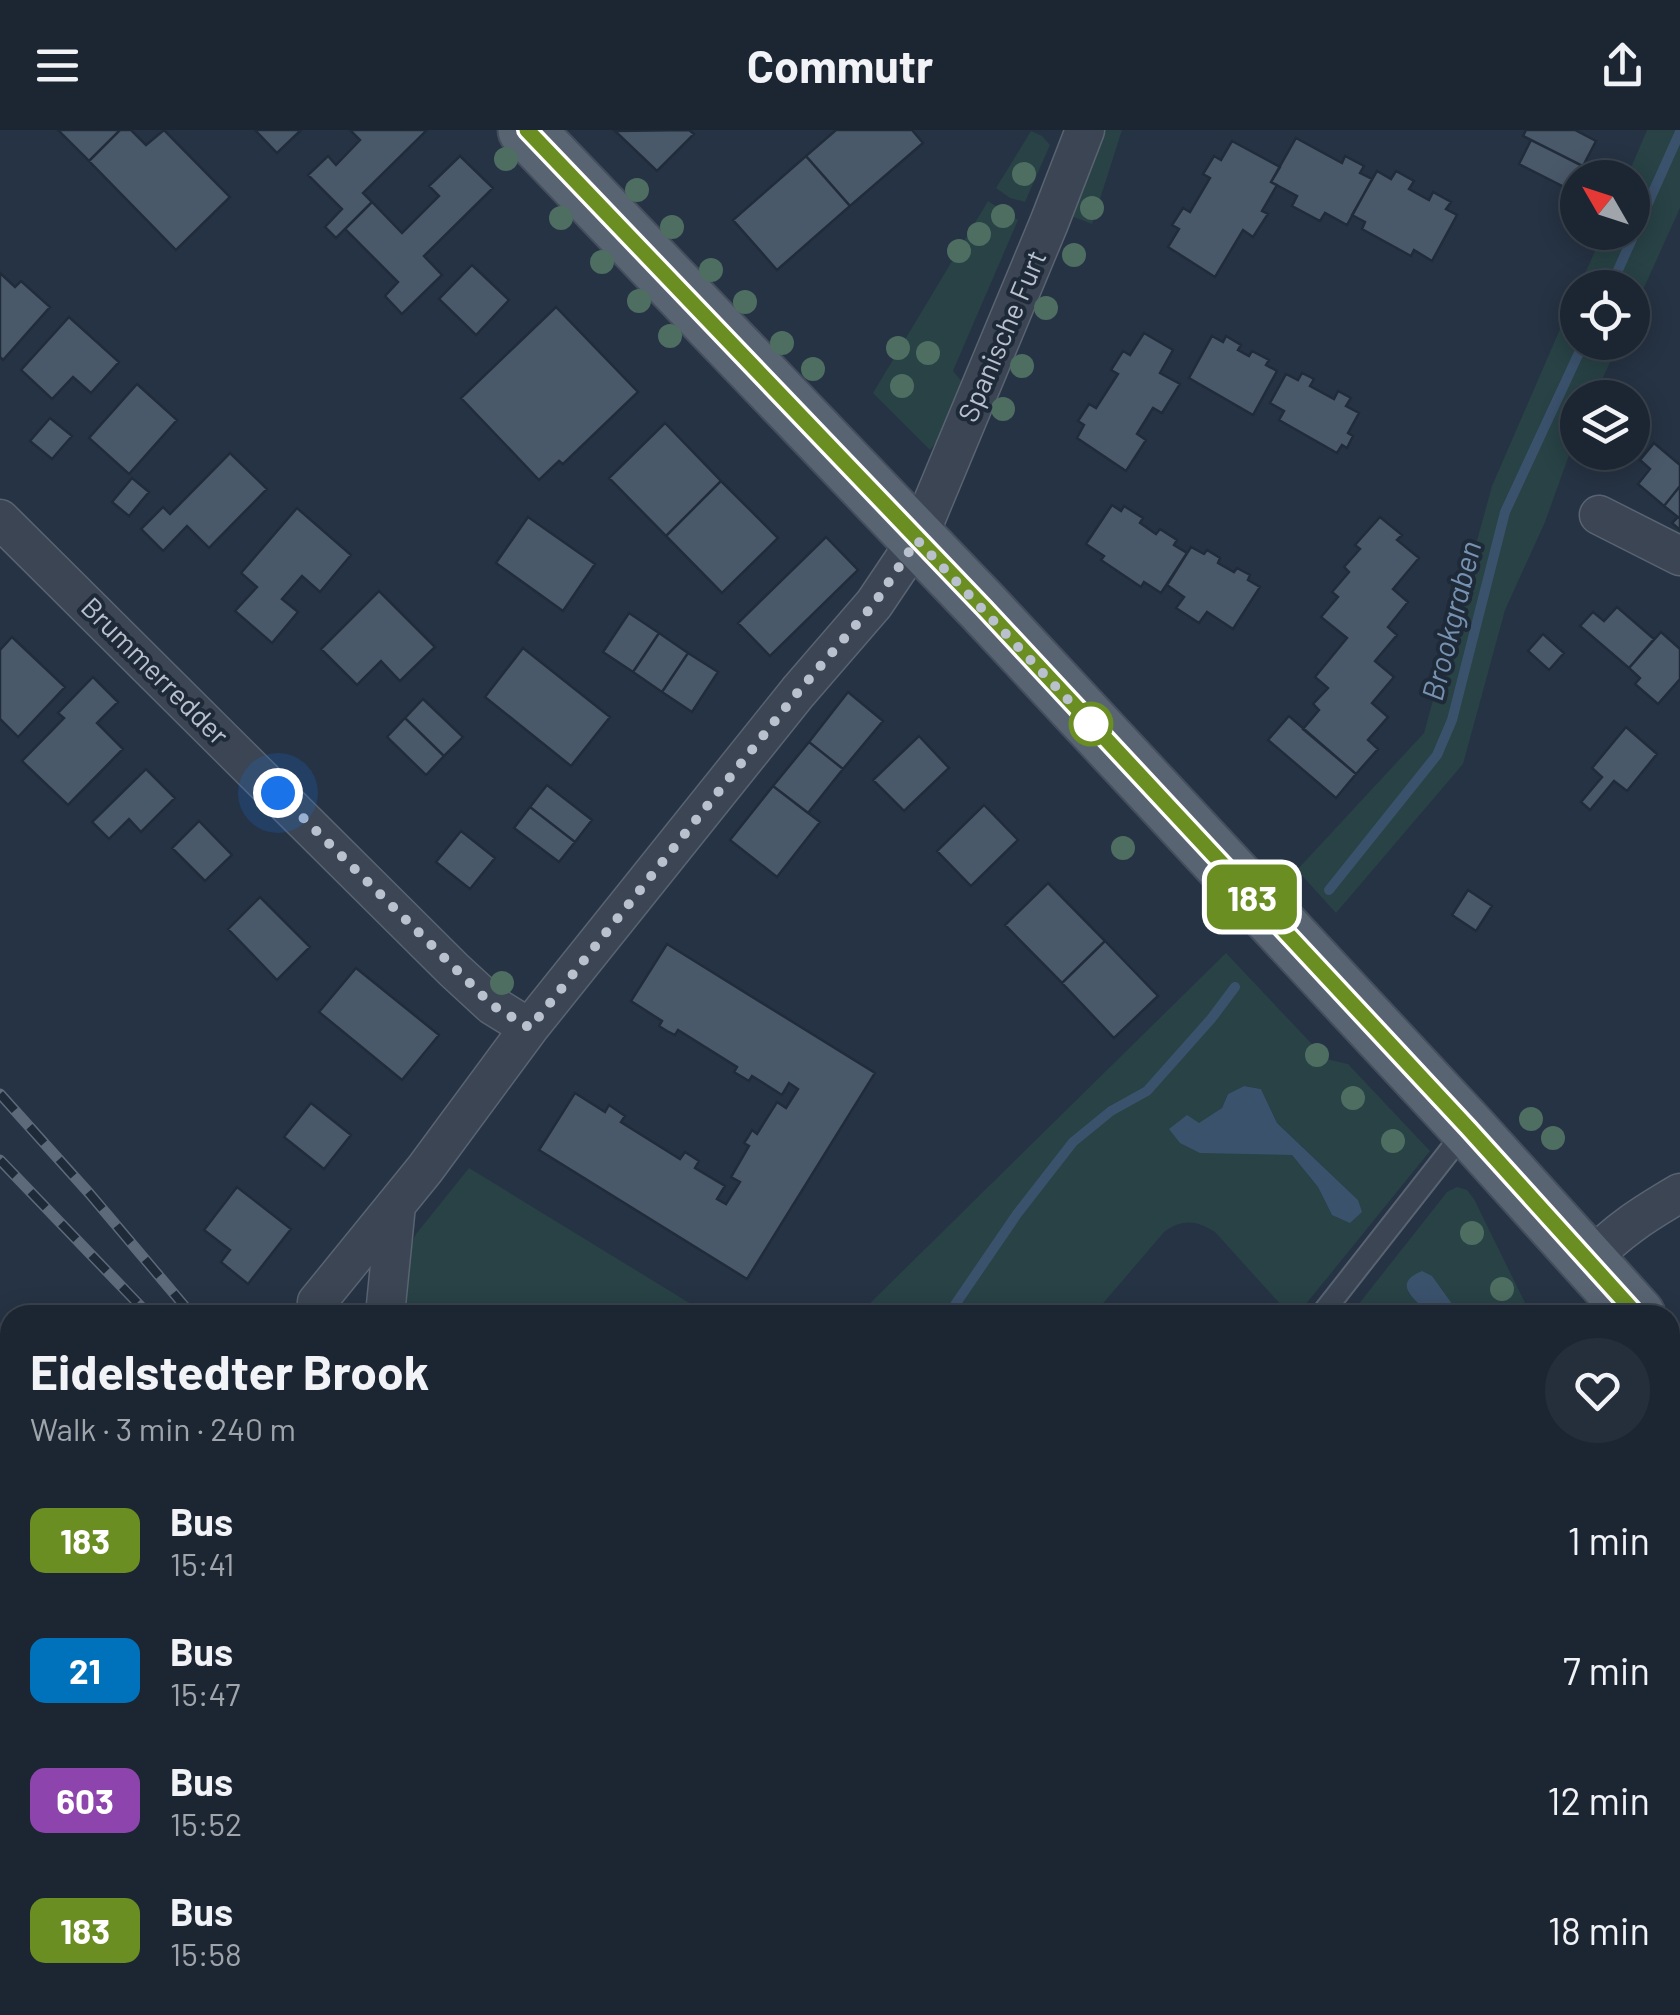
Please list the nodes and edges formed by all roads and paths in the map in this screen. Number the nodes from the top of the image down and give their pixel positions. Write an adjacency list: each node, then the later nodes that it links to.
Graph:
1 (526, 130): 5 (main road)
2 (1085, 130): 5 (street, Spanische Furt)
3 (1598, 515): 6 (street)
4 (0, 519): 7 (street, Brummerredder)
5 (917, 540): 7 (street, Spanische Furt); 8 (main road)
6 (1680, 556)
7 (530, 1028): 10 (street, Spanische Furt)
8 (1468, 1128): 11 (main road); 14 (lane)
9 (1680, 1193): 11 (street)
10 (396, 1206): 12 (street, Spanische Furt); 13 (street)
11 (1589, 1262): 15 (main road)
12 (317, 1305)
13 (386, 1305)
14 (1329, 1305)
15 (1628, 1305)

